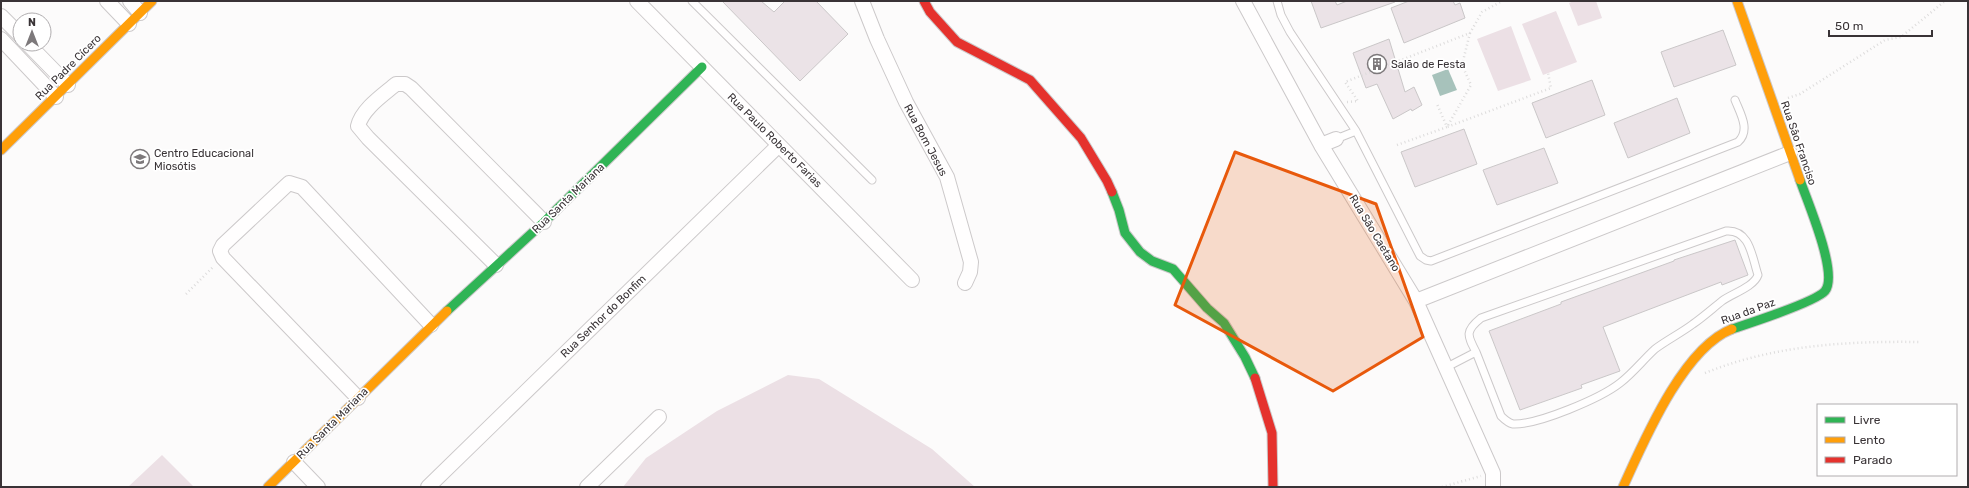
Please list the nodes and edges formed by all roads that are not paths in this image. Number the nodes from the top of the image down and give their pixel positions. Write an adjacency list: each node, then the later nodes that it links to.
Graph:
1 (107, 1): 13 (street)
2 (130, 1): 11 (street)
3 (152, 1): 11 (street, Rua Padre Cícero)
4 (637, 1): 17 (street, Rua Paulo Roberto Farias)
5 (692, 1): 27 (lane)
6 (862, 1): 31 (street, Rua Bom Jesus)
7 (924, 1): 44 (street)
8 (1243, 1): 24 (street, Rua São Caetano)
9 (1277, 1): 21 (lane)
10 (1737, 1): 26 (street, Rua São Franciso)
11 (140, 13): 13 (street, Rua Padre Cícero)
12 (1, 16): 14 (street)
13 (129, 24): 18 (street, Rua Padre Cícero)
14 (12, 27)
15 (1, 39): 19 (street)
16 (36, 52): 18 (street)
17 (702, 67): 23 (street, Rua Paulo Roberto Farias); 28 (street, Rua Santa Mariana)
18 (68, 85): 19 (street, Rua Padre Cícero)
19 (56, 97): 25 (street, Rua Padre Cícero)
20 (1735, 100): 21 (lane)
21 (1356, 131): 22 (lane)
22 (1336, 139): 24 (street)
23 (779, 144): 30 (street, Rua Paulo Roberto Farias); 42 (street, Rua Senhor do Bonfim)
24 (1322, 144): 33 (street, Rua São Caetano)
25 (1, 150)
26 (1790, 153): 32 (street, Rua São Franciso); 33 (street)
27 (872, 180)
28 (544, 222): 29 (street, Rua Santa Mariana); 29 (street)
29 (496, 264): 34 (street, Rua Santa Mariana)
30 (912, 280)
31 (965, 283)
32 (1824, 294): 46 (street, Rua da Paz)
33 (1416, 301): 36 (street, Rua São Caetano)
34 (431, 325): 37 (street, Rua Santa Mariana); 37 (street)
35 (1476, 352): 35 (lane); 36 (lane)
36 (1445, 368): 45 (street, Rua São Caetano)
37 (358, 398): 39 (street, Rua Santa Mariana)
38 (659, 417): 43 (street)
39 (294, 462): 40 (street, Rua Santa Mariana); 41 (street)
40 (268, 487)
41 (318, 487)
42 (428, 487)
43 (587, 487)
44 (1273, 487)
45 (1493, 487)
46 (1623, 487)

